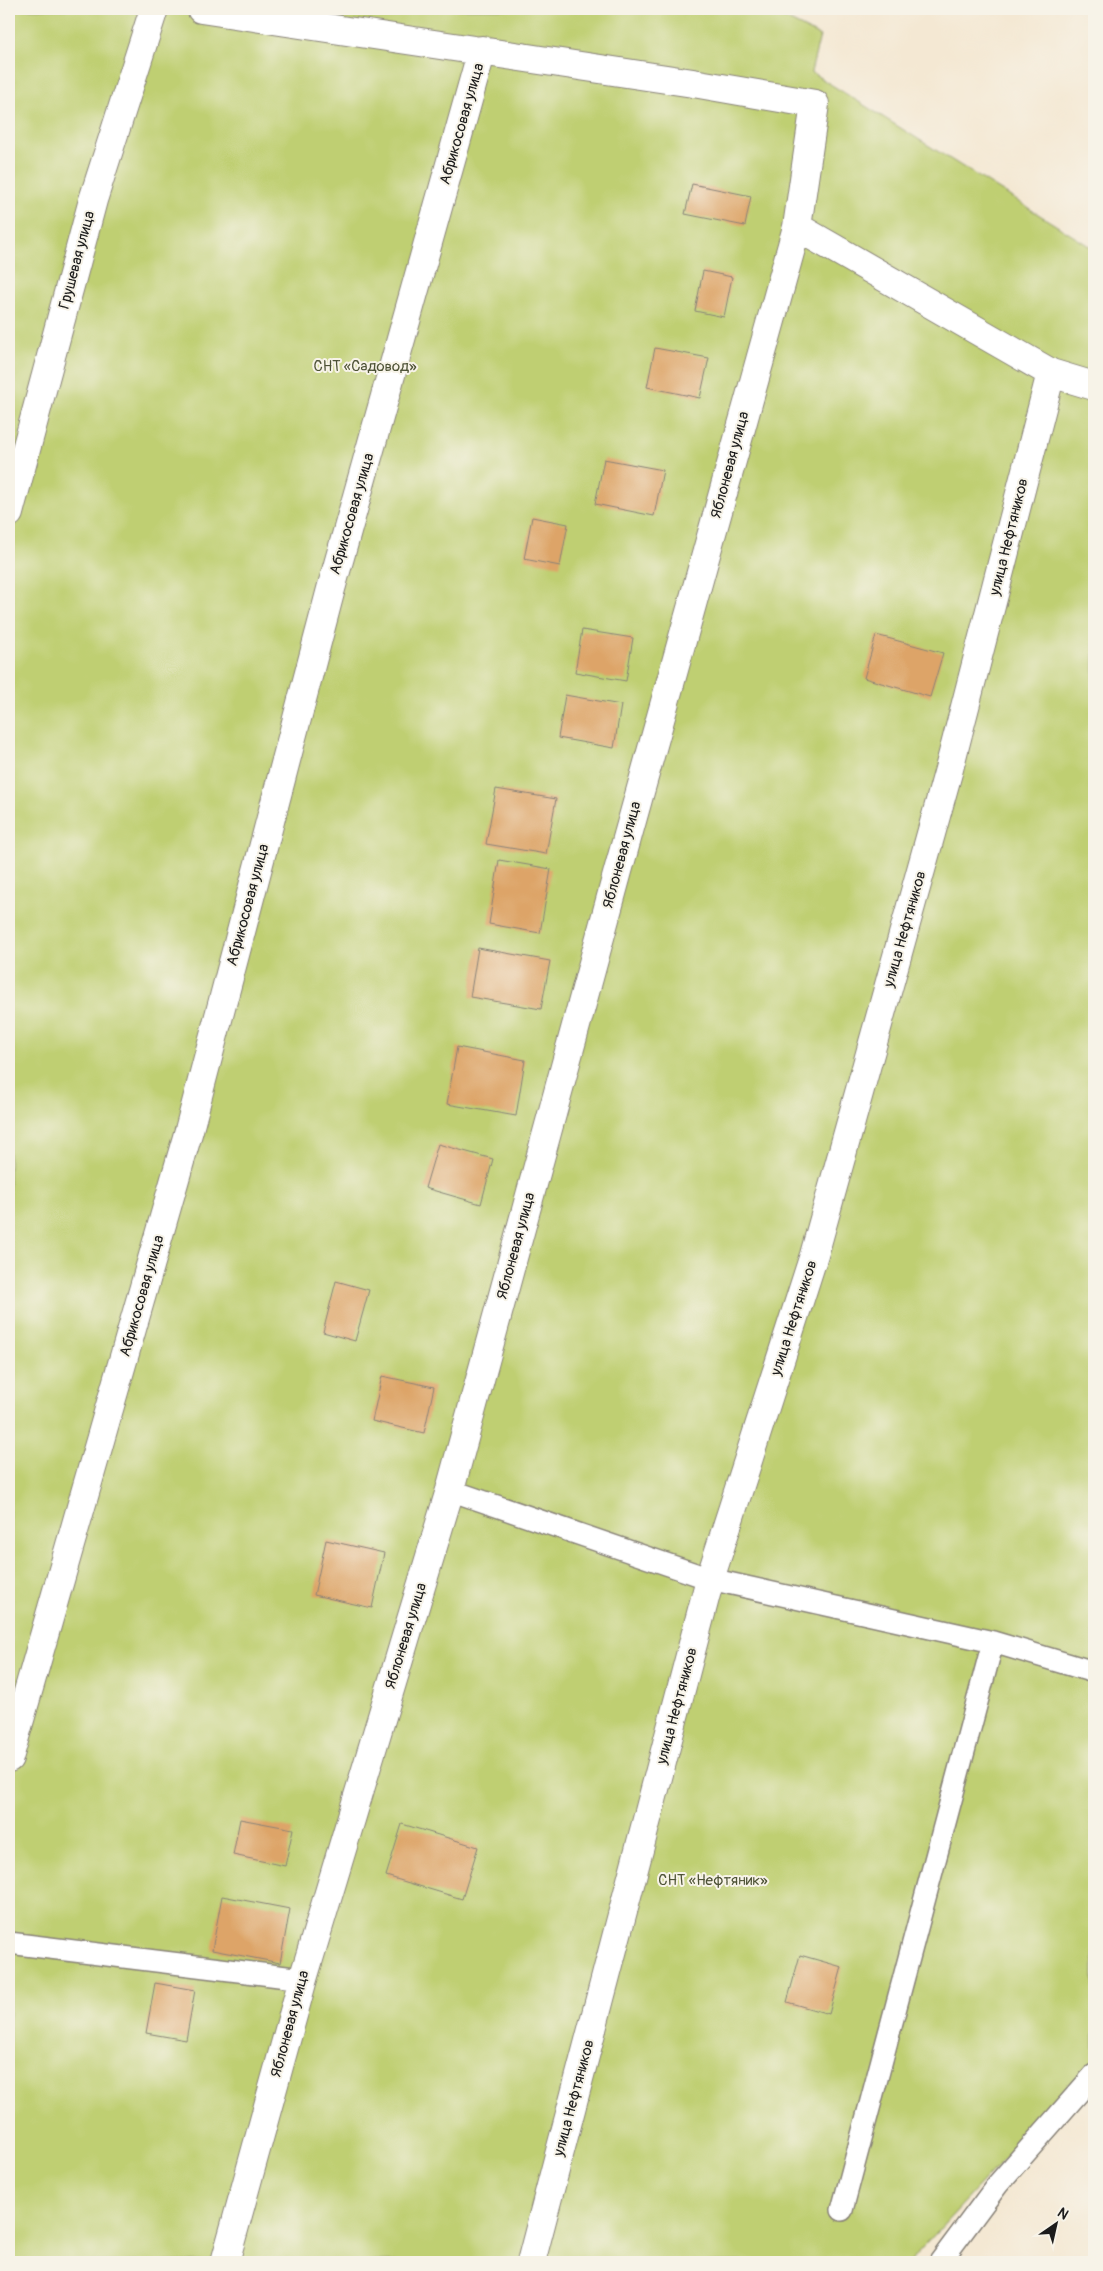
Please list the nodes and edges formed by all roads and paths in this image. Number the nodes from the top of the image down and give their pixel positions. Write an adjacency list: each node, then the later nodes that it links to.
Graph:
1 (154, 9): 7 (street, Грушевая улица)
2 (201, 9): 3 (street)
3 (482, 50): 4 (street, Яблоневая улица); 12 (street, Абрикосовая улица)
4 (797, 227): 5 (street); 8 (street, Яблоневая улица)
5 (1051, 373): 6 (street); 9 (street, улица Нефтяников)
6 (1094, 386)
7 (9, 513)
8 (450, 1490): 9 (lane); 14 (street, Яблоневая улица)
9 (710, 1579): 10 (lane); 18 (street, улица Нефтяников)
10 (993, 1642): 11 (lane); 16 (lane)
11 (1094, 1672)
12 (9, 1758)
13 (9, 1943): 14 (lane)
14 (302, 1979): 17 (street, Яблоневая улица)
15 (1094, 2075): 19 (lane)
16 (842, 2210)
17 (225, 2262)
18 (531, 2262)
19 (940, 2262)

